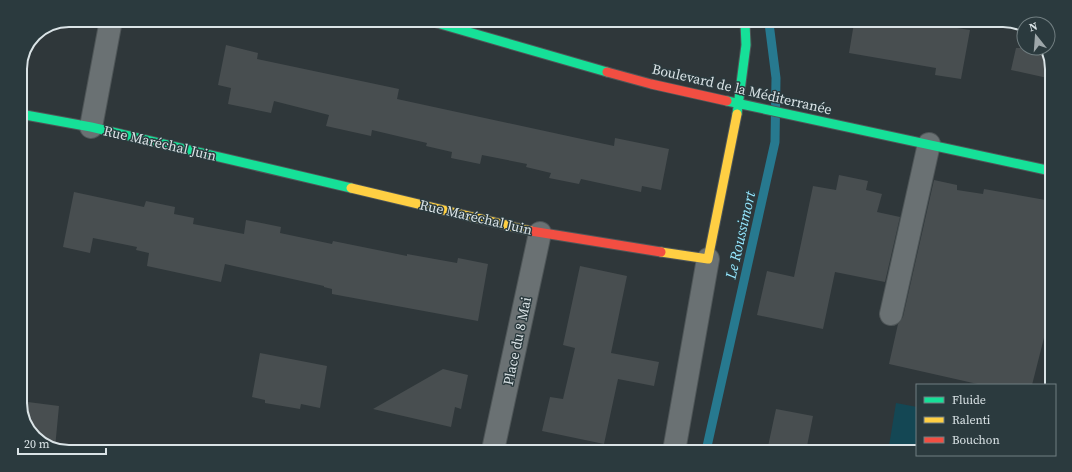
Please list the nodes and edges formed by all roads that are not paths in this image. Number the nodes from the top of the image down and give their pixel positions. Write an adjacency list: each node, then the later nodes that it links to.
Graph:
1 (110, 27): 6 (street, Rue Maréchal Juin)
2 (451, 27): 4 (street, Boulevard de la Méditerranée)
3 (745, 27): 4 (street)
4 (739, 103): 7 (street, Boulevard de la Méditerranée); 10 (street)
5 (27, 115): 6 (street, Rue Maréchal Juin)
6 (91, 127): 9 (street, Rue Maréchal Juin)
7 (929, 144): 8 (street, Boulevard de la Méditerranée); 11 (street)
8 (1045, 171)
9 (540, 233): 10 (street, Rue Maréchal Juin); 12 (street, Place du 8 Mai)
10 (708, 259): 13 (street)
11 (891, 314)
12 (494, 445)
13 (675, 445)

